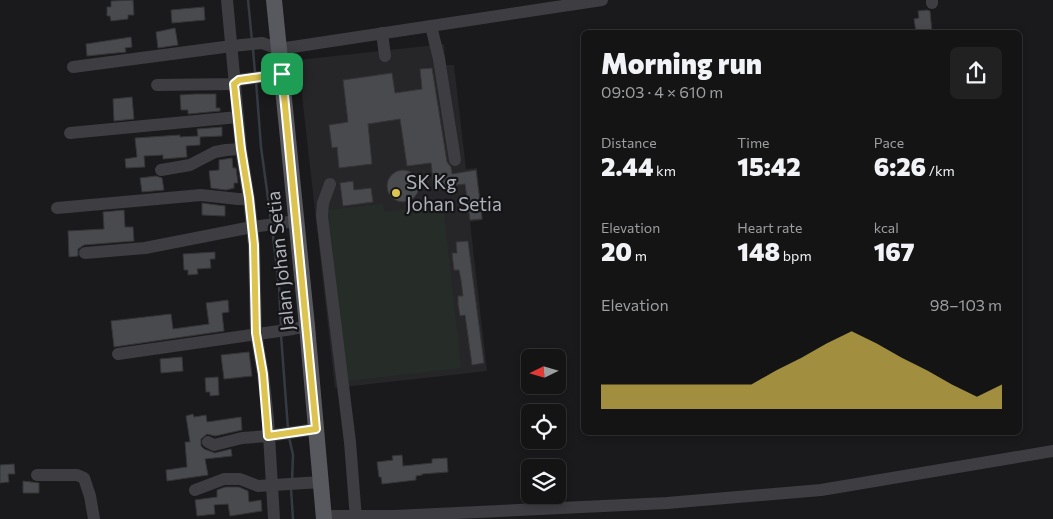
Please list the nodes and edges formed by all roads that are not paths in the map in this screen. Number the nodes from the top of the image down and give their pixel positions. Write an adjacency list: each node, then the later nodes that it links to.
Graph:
1 (227, 0): 6 (street)
2 (274, 0): 7 (main road, Jalan Johan Setia)
3 (602, 0): 4 (street)
4 (431, 26): 5 (street); 16 (street)
5 (382, 33): 7 (street); 8 (street)
6 (234, 46): 7 (street); 9 (street); 11 (street)
7 (279, 49): 10 (main road, Jalan Johan Setia)
8 (385, 56)
9 (73, 68)
10 (282, 74): 11 (street); 21 (main road, Jalan Johan Setia)
11 (237, 82): 12 (street); 13 (street)
12 (157, 86)
13 (238, 117): 14 (street); 15 (street)
14 (70, 133)
15 (241, 149): 17 (street); 19 (street)
16 (455, 160)
17 (161, 170)
18 (330, 184): 36 (street)
19 (249, 198): 20 (street); 22 (street)
20 (57, 208)
21 (290, 222): 22 (street); 24 (main road, Jalan Johan Setia)
22 (255, 227): 23 (street); 25 (street)
23 (85, 253)
24 (300, 328): 25 (street); 27 (main road, Jalan Johan Setia)
25 (259, 333): 26 (street); 28 (street)
26 (118, 354)
27 (310, 430): 28 (street); 32 (main road, Jalan Johan Setia)
28 (270, 436): 29 (street); 33 (street)
29 (208, 442)
30 (1053, 451): 36 (street)
31 (36, 475): 37 (street)
32 (315, 482): 33 (street); 35 (main road, Jalan Johan Setia)
33 (274, 486): 34 (street); 38 (street)
34 (195, 490)
35 (324, 517): 36 (street)
36 (356, 518)
37 (94, 519)
38 (274, 519)

